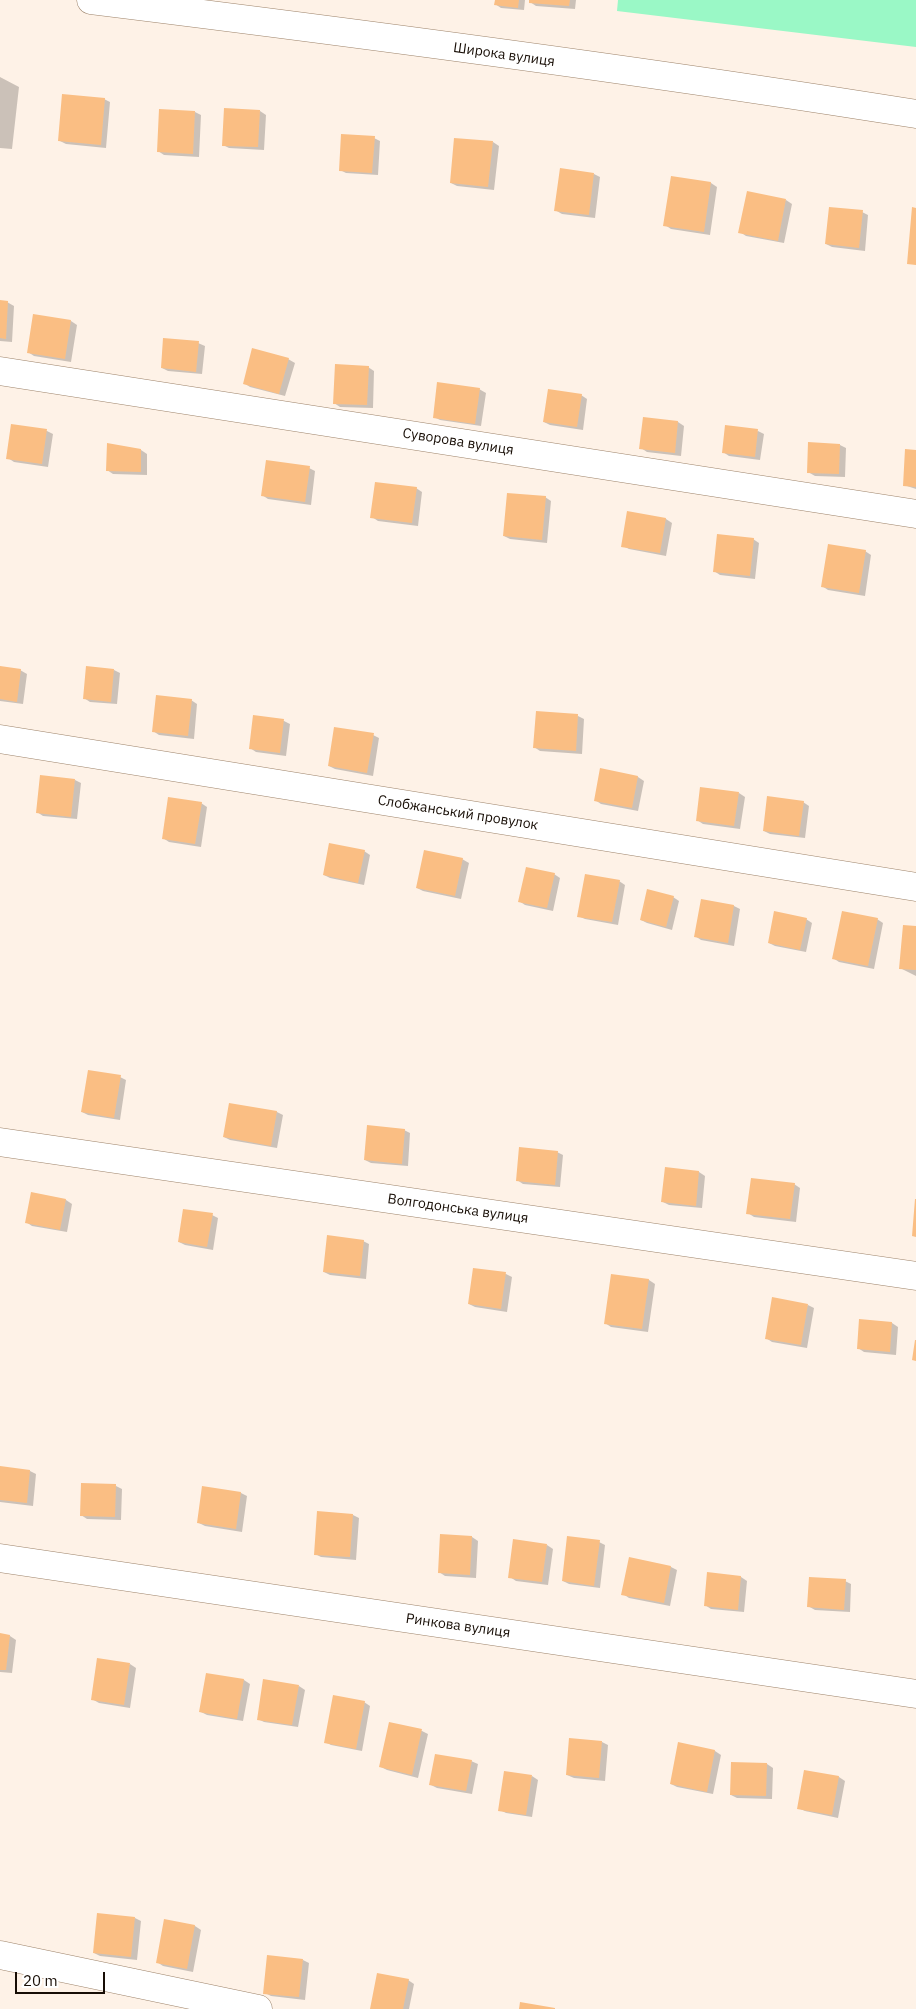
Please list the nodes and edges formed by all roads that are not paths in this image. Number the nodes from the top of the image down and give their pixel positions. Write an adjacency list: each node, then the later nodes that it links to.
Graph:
1 (91, 0): 2 (street, Широка вулиця)
2 (916, 114)
3 (0, 371): 4 (street, Суворова вулиця)
4 (916, 514)
5 (0, 739): 6 (street, Слобжанський провулок)
6 (916, 887)
7 (0, 1142): 8 (street, Волгодонська вулиця)
8 (916, 1276)
9 (0, 1558): 10 (street, Ринкова вулиця)
10 (916, 1694)
11 (0, 1955): 12 (street)
12 (258, 2009)

